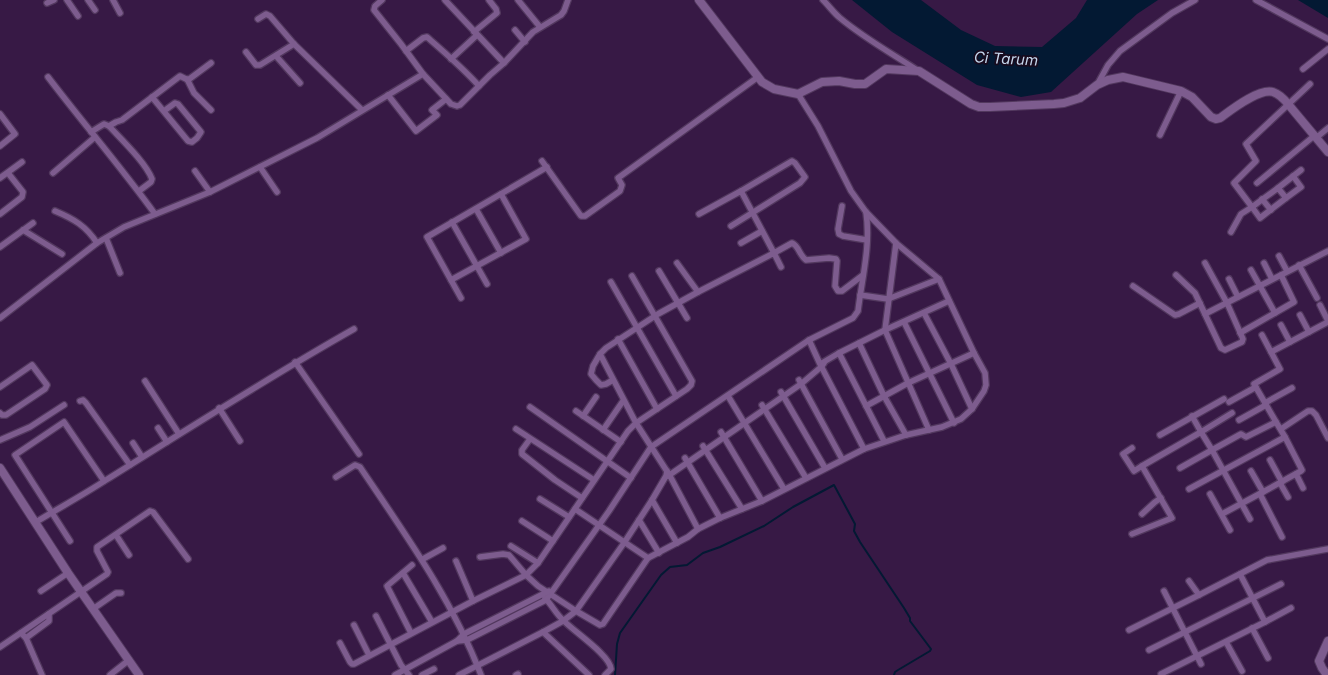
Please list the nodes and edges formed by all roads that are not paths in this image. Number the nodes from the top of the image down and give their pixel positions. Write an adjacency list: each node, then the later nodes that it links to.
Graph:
1 (54, 0): 14 (street)
2 (67, 0): 17 (street)
3 (88, 0): 15 (street)
4 (112, 0): 16 (street)
5 (382, 0): 26 (street)
6 (445, 0): 21 (street)
7 (489, 0): 21 (street)
8 (518, 0): 19 (street)
9 (568, 0): 19 (street)
10 (699, 0): 36 (street)
11 (823, 0): 33 (street)
12 (1195, 0): 40 (street)
13 (1256, 0): 22 (street)
14 (47, 3)
15 (95, 10)
16 (120, 13)
17 (78, 16)
18 (258, 19): 24 (street)
19 (540, 26): 23 (street)
20 (515, 30): 23 (street)
21 (476, 33): 29 (street); 31 (street)
22 (1328, 39)
23 (525, 42): 31 (street)
24 (294, 44): 28 (street); 49 (street)
25 (1328, 49): 32 (street)
26 (406, 51): 29 (street); 34 (street)
27 (246, 52): 28 (street)
28 (276, 56): 38 (street)
29 (451, 59): 41 (street)
30 (211, 63): 37 (street)
31 (504, 63): 41 (street)
32 (1303, 69)
33 (919, 71): 40 (street); 43 (street)
34 (423, 74): 44 (street); 46 (street)
35 (48, 77): 54 (street)
36 (758, 77): 43 (street); 63 (street)
37 (187, 79): 45 (street); 48 (street)
38 (300, 83)
39 (1310, 84): 47 (street)
40 (1097, 85): 42 (street)
41 (479, 86): 46 (street)
42 (1181, 91): 47 (street); 55 (street)
43 (801, 92): 84 (street)
44 (388, 95): 46 (street); 49 (street)
45 (152, 97): 50 (street); 52 (street)
46 (446, 99)
47 (1288, 104): 57 (street); 80 (street)
48 (211, 110)
49 (362, 110): 62 (street)
50 (164, 111): 50 (street)
51 (0, 114): 58 (street)
52 (109, 126): 54 (street); 72 (street)
53 (1328, 128): 57 (street)
54 (91, 132): 56 (street)
55 (1160, 135)
56 (95, 137): 67 (street); 72 (street)
57 (1315, 137): 59 (street); 70 (street)
58 (0, 146)
59 (1328, 152)
60 (542, 160): 63 (street)
61 (22, 162): 66 (street)
62 (260, 167): 73 (street); 74 (street)
63 (547, 167): 76 (street)
64 (1301, 170): 68 (street)
65 (195, 171): 73 (street)
66 (8, 173): 69 (street); 86 (street)
67 (53, 174)
68 (1293, 176): 71 (street); 77 (street)
69 (0, 178)
70 (1257, 182)
71 (1278, 188): 77 (street); 78 (street)
72 (139, 192): 87 (street)
73 (210, 192): 87 (street)
74 (277, 192)
75 (741, 192): 85 (street); 85 (street); 88 (street)
76 (501, 194): 81 (street); 102 (street)
77 (1286, 198): 82 (street)
78 (1262, 199): 80 (street); 82 (street)
79 (842, 206): 96 (street)
80 (1252, 207): 82 (street); 94 (street)
81 (476, 209): 89 (street); 102 (street)
82 (1271, 210)
83 (56, 211): 97 (street)
84 (866, 212): 96 (street); 99 (street)
85 (752, 213): 91 (street); 93 (street)
86 (0, 214)
87 (155, 214): 95 (street)
88 (699, 214)
89 (452, 222): 110 (street); 123 (street)
90 (33, 223): 92 (street)
91 (731, 226)
92 (23, 230): 100 (street); 104 (street)
93 (762, 231): 98 (street); 103 (street)
94 (1231, 232)
95 (106, 238): 97 (street); 115 (street)
96 (867, 240): 117 (street)
97 (97, 243): 144 (street)
98 (741, 243)
99 (896, 243): 120 (street); 132 (street)
100 (0, 246)
101 (1328, 251): 109 (street)
102 (501, 252): 110 (street)
103 (774, 253): 111 (street); 117 (street); 128 (street)
104 (62, 254)
105 (1280, 256): 114 (street)
106 (677, 263): 128 (street)
107 (1205, 263): 135 (street)
108 (1264, 263): 122 (street)
109 (1299, 265): 114 (street); 133 (street)
110 (477, 266): 123 (street); 125 (street)
111 (780, 266)
112 (1251, 270): 127 (street)
113 (659, 272): 136 (street)
114 (1287, 272): 116 (street)
115 (120, 273)
116 (1282, 274): 122 (street); 140 (street)
117 (863, 275): 129 (street)
118 (1176, 275): 137 (street)
119 (632, 276): 143 (street)
120 (939, 279): 132 (street); 134 (street)
121 (1229, 279): 130 (street)
122 (1272, 279): 127 (street)
123 (451, 280): 131 (street)
124 (611, 282): 149 (street)
125 (487, 284)
126 (1133, 286): 137 (street)
127 (1259, 286): 130 (street); 140 (street)
128 (698, 292): 136 (street)
129 (860, 295): 132 (street); 156 (street)
130 (1238, 297): 135 (street)
131 (461, 298)
132 (888, 298): 151 (street)
133 (1317, 298)
134 (949, 301): 139 (street); 161 (street)
135 (1227, 302): 141 (street); 153 (street)
136 (678, 303): 143 (street); 145 (street)
137 (1200, 303): 141 (street)
138 (1320, 306): 147 (street)
139 (924, 312): 146 (street); 164 (street)
140 (1275, 313): 153 (street)
141 (1205, 314): 153 (street)
142 (1300, 315): 152 (street)
143 (655, 316): 149 (street); 176 (street)
144 (0, 318)
145 (686, 318)
146 (904, 322): 151 (street); 166 (street)
147 (1328, 322): 152 (street)
148 (1281, 325): 157 (street)
149 (637, 328): 155 (street); 176 (street)
150 (354, 329): 163 (street)
151 (885, 330): 158 (street); 170 (street)
152 (1309, 332): 157 (street)
153 (1240, 333)
154 (1262, 335): 159 (street)
155 (618, 339): 162 (street); 187 (street)
156 (809, 340): 165 (street); 177 (street)
157 (1290, 342): 159 (street)
158 (859, 344): 160 (street); 178 (street)
159 (1271, 352): 172 (street)
160 (839, 353): 165 (street); 183 (street)
161 (974, 353): 164 (street); 188 (street)
162 (600, 354): 167 (street); 167 (street)
163 (295, 362): 186 (street); 223 (street)
164 (951, 364): 166 (street); 188 (street)
165 (822, 365): 169 (street); 221 (street)
166 (930, 373): 170 (street); 198 (street)
167 (612, 380): 180 (street)
168 (145, 381): 205 (street)
169 (800, 382): 174 (street); 225 (street)
170 (908, 383): 178 (street); 203 (street)
171 (0, 387): 190 (street)
172 (1256, 387): 181 (street); 193 (street)
173 (1292, 388): 181 (street)
174 (782, 394): 185 (street); 232 (street)
175 (596, 396): 192 (street)
176 (676, 396): 187 (street)
177 (728, 396): 197 (street); 218 (street)
178 (884, 396): 183 (street); 208 (street)
179 (80, 401): 229 (street)
180 (623, 401): 196 (street); 202 (street)
181 (1266, 404): 194 (street); 195 (street)
182 (64, 405): 212 (street)
183 (866, 406): 216 (street)
184 (530, 407): 228 (street)
185 (763, 407): 197 (street); 240 (street)
186 (219, 408): 205 (street); 213 (street)
187 (657, 409): 196 (street)
188 (972, 409): 198 (street)
189 (576, 411): 192 (street)
190 (0, 413)
191 (1232, 413): 204 (street)
192 (584, 416): 202 (street)
193 (1192, 416): 204 (street); 206 (street)
194 (1239, 420)
195 (1276, 422): 201 (street); 222 (street)
196 (636, 423): 215 (street); 218 (street)
197 (744, 423): 207 (street); 245 (street)
198 (954, 423): 203 (street)
199 (158, 428): 214 (street)
200 (516, 429): 210 (street)
201 (1281, 429): 209 (street); 211 (street)
202 (603, 430): 215 (street)
203 (929, 430): 208 (street)
204 (1201, 432): 222 (street); 230 (street)
205 (178, 434): 214 (street)
206 (1160, 434)
207 (723, 435): 219 (street); 254 (street)
208 (906, 435): 216 (street)
209 (1285, 437): 234 (street); 237 (street)
210 (530, 438): 241 (street); 250 (street)
211 (1328, 438)
212 (2, 439)
213 (240, 441)
214 (166, 442): 224 (street)
215 (621, 442): 228 (street)
216 (884, 442): 221 (street)
217 (133, 443): 224 (street)
218 (652, 447): 236 (street); 239 (street)
219 (704, 448): 226 (street); 257 (street)
220 (1132, 448): 230 (street)
221 (864, 449): 225 (street)
222 (1212, 450): 233 (street); 234 (street)
223 (358, 454)
224 (142, 457): 229 (street)
225 (842, 459): 232 (street)
226 (687, 460): 236 (street); 262 (street)
227 (1270, 460): 243 (street)
228 (607, 461): 239 (street); 241 (street)
229 (130, 465): 242 (street)
230 (1142, 466): 251 (street)
231 (0, 468): 266 (street)
232 (824, 468): 240 (street)
233 (1180, 468)
234 (1224, 471): 246 (street); 255 (street)
235 (1251, 471): 247 (street)
236 (667, 474): 253 (street); 268 (street)
237 (1296, 474): 243 (street); 244 (street)
238 (336, 477): 285 (street)
239 (631, 478): 267 (street)
240 (806, 478): 245 (street)
241 (594, 480): 250 (street)
242 (104, 481): 258 (street); 258 (street)
243 (1281, 482): 247 (street); 249 (street)
244 (1303, 488)
245 (784, 489): 254 (street)
246 (1189, 489)
247 (1261, 493): 255 (street); 272 (street)
248 (1210, 494): 260 (street)
249 (1288, 497)
250 (582, 498): 256 (street)
251 (1161, 498): 259 (street); 270 (street)
252 (540, 499): 261 (street)
253 (652, 500): 264 (street); 276 (street)
254 (762, 501): 257 (street)
255 (1242, 503): 260 (street); 263 (street)
256 (575, 509): 261 (street); 267 (street)
257 (742, 509): 262 (street)
258 (51, 513): 266 (street); 273 (street)
259 (1142, 514)
260 (1222, 514): 269 (street)
261 (569, 517): 274 (street)
262 (720, 518): 268 (street)
263 (1250, 519)
264 (639, 520): 275 (street); 280 (street)
265 (522, 521): 274 (street)
266 (36, 522): 289 (street)
267 (598, 526): 275 (street); 299 (street)
268 (698, 529): 276 (street)
269 (1230, 530)
270 (1132, 534)
271 (116, 535): 281 (street); 284 (street); 296 (street)
272 (1282, 538)
273 (70, 541)
274 (553, 541): 287 (street)
275 (624, 543): 283 (street); 307 (street)
276 (677, 543): 280 (street)
277 (511, 546): 287 (street)
278 (444, 548): 285 (street)
279 (1328, 549): 291 (street)
280 (659, 553): 283 (street)
281 (129, 555)
282 (480, 557): 292 (street)
283 (648, 558): 307 (street)
284 (188, 559)
285 (422, 560): 306 (street)
286 (456, 561): 302 (street)
287 (538, 563): 292 (street)
288 (412, 565): 290 (street)
289 (68, 573): 295 (street); 296 (street)
290 (404, 573): 310 (street); 317 (street)
291 (1240, 574): 300 (street); 301 (street)
292 (526, 576): 299 (street); 302 (street)
293 (1189, 581): 300 (street)
294 (1281, 584): 301 (street)
295 (41, 591)
296 (81, 591): 305 (street); 319 (street)
297 (1164, 591): 303 (street)
298 (121, 593): 305 (street)
299 (547, 594): 307 (street); 309 (street); 318 (street); 320 (street)
300 (1199, 595): 303 (street)
301 (1253, 598): 311 (street); 316 (street)
302 (473, 601): 306 (street)
303 (1173, 608): 314 (street); 316 (street)
304 (1291, 608): 311 (street)
305 (94, 610): 331 (street)
306 (453, 611): 310 (street); 318 (street)
307 (576, 611): 309 (street)
308 (376, 616): 325 (street)
309 (563, 621): 315 (street); 347 (street)
310 (432, 622): 317 (street)
311 (1265, 622): 313 (street)
312 (354, 624): 328 (street)
313 (1252, 628): 323 (street); 330 (street)
314 (1129, 630)
315 (543, 632): 333 (street); 346 (street)
316 (1185, 632): 327 (street); 329 (street)
317 (411, 633): 325 (street)
318 (464, 634): 320 (street); 321 (street)
319 (23, 635): 326 (street); 338 (street)
320 (467, 640): 321 (street); 333 (street)
321 (457, 641): 335 (street)
322 (1328, 641): 348 (street)
323 (1226, 642): 329 (street); 336 (street)
324 (340, 643): 328 (street)
325 (390, 644): 328 (street); 335 (street)
326 (0, 647)
327 (1149, 650)
328 (369, 655)
329 (1197, 656): 332 (street); 337 (street)
330 (1268, 658)
331 (129, 660): 339 (street); 340 (street)
332 (1201, 664)
333 (477, 665): 344 (street); 345 (street)
334 (434, 669): 343 (street)
335 (405, 670): 341 (street); 342 (street)
336 (1242, 671)
337 (1161, 674)
338 (42, 675)
339 (110, 675)
340 (139, 675)
341 (395, 675)
342 (409, 675)
343 (422, 675)
344 (459, 675)
345 (481, 675)
346 (589, 675)
347 (605, 675)
348 (1327, 675)

